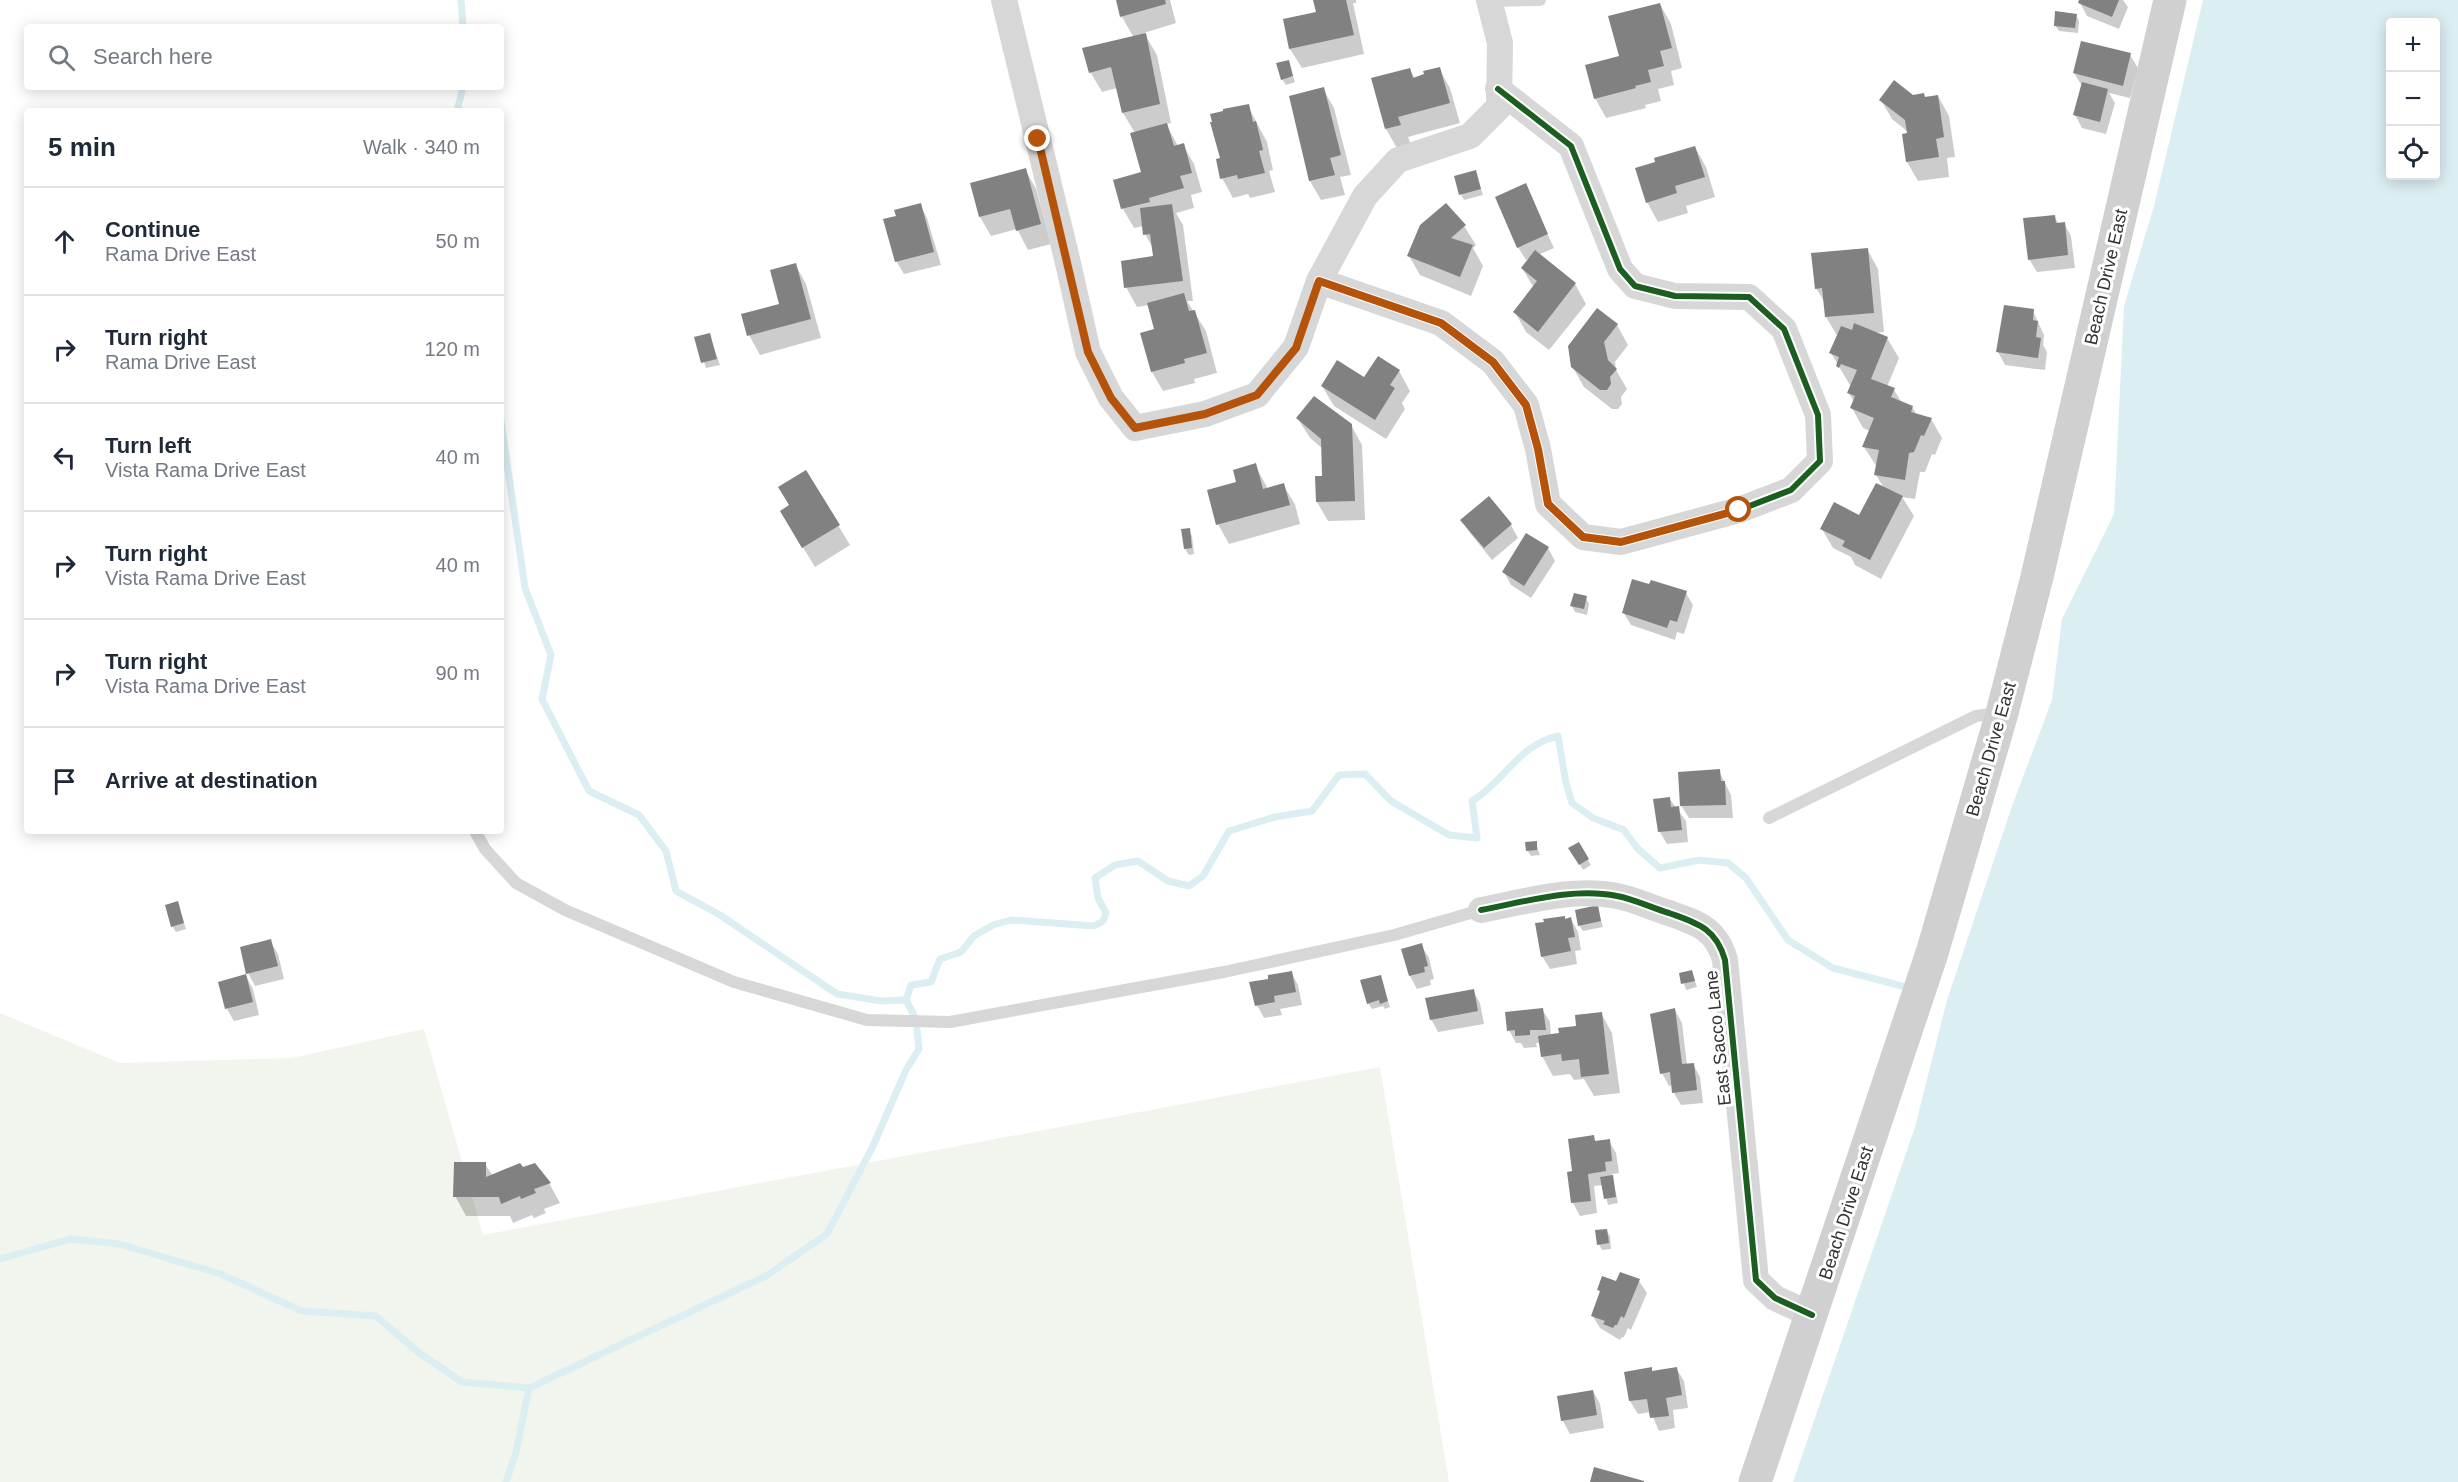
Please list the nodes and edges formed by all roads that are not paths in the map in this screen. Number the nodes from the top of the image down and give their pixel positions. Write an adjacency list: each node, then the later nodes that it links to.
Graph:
1 (1005, 0): 6 (street)
2 (1540, 0): 4 (lane)
3 (2170, 0): 7 (main road, Beach Drive East)
4 (1489, 1): 5 (street)
5 (1498, 89): 6 (street); 6 (street)
6 (1319, 281)
7 (2002, 713): 8 (lane); 11 (main road, Beach Drive East)
8 (1769, 818)
9 (477, 834): 10 (lane)
10 (1481, 910): 11 (street, East Sacco Lane)
11 (1812, 1315): 12 (main road, Beach Drive East)
12 (1755, 1482)

